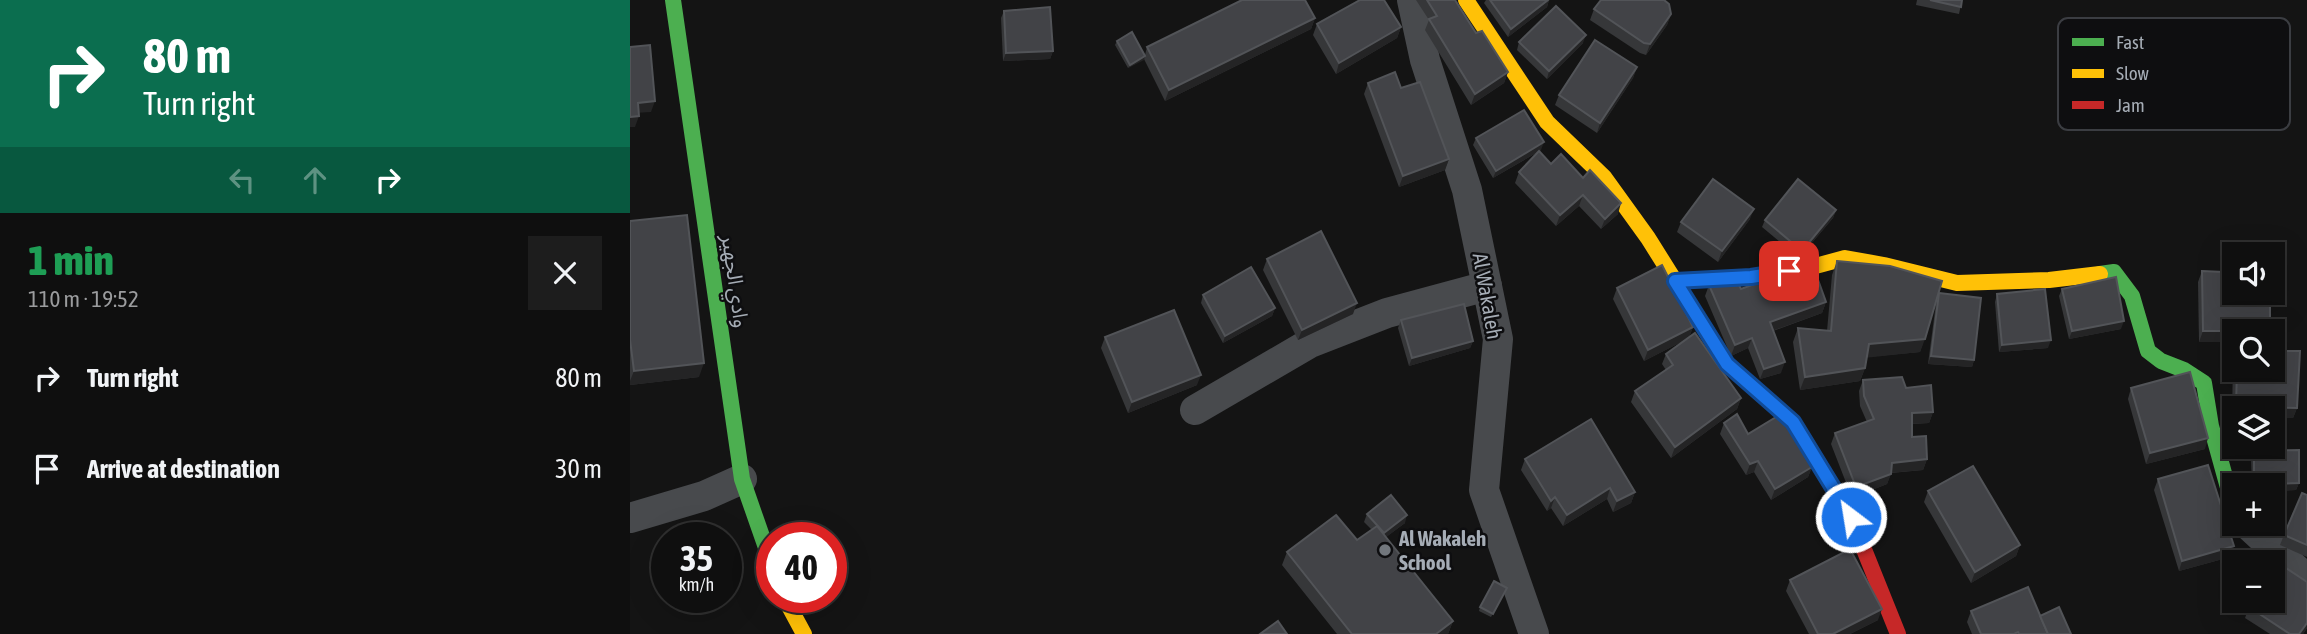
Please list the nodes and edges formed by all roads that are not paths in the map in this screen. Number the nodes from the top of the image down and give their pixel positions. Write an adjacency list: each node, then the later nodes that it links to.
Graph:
1 (673, 0): 8 (street, وادي الجهير)
2 (1412, 0): 5 (street, Al Wakaleh)
3 (1466, 0): 4 (street)
4 (1675, 281): 7 (street); 16 (street)
5 (1487, 286): 6 (street); 15 (street, Al Wakaleh)
6 (1195, 410)
7 (2224, 473)
8 (742, 479): 9 (street); 10 (street, وادي الجهير)
9 (630, 517)
10 (757, 522)
11 (2260, 536): 12 (street)
12 (2307, 576)
13 (793, 613): 14 (street)
14 (804, 634)
15 (1534, 634)
16 (1899, 634)

